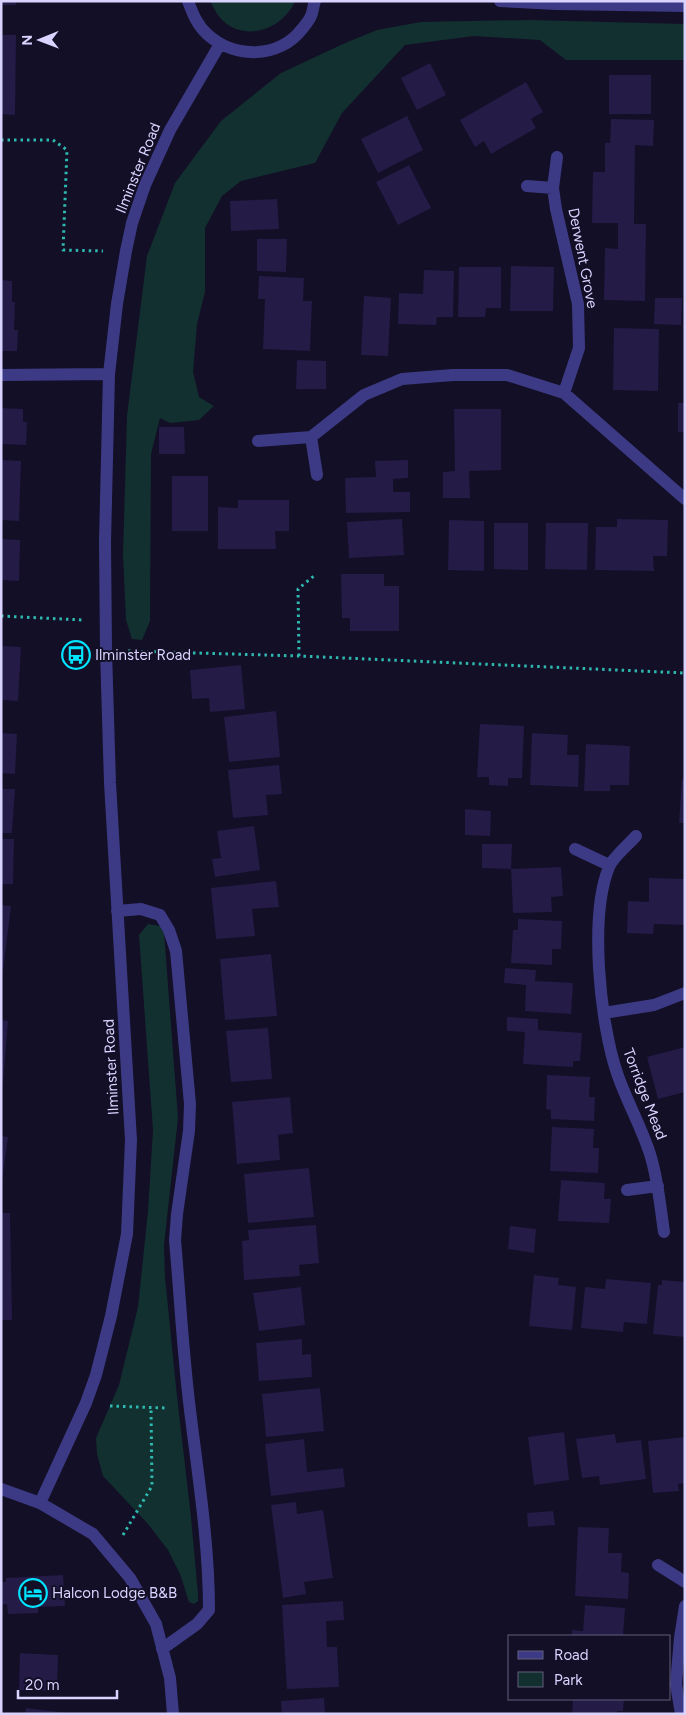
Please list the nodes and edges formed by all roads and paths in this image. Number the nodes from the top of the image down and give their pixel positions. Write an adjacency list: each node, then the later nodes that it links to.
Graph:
1 (188, 1): 5 (street)
2 (315, 1): 5 (street)
3 (500, 1): 4 (street)
4 (685, 6)
5 (220, 44): 10 (street, Ilminster Road)
6 (1, 140): 10 (path)
7 (557, 157): 9 (street, Derwent Grove)
8 (527, 186): 9 (street)
9 (554, 188): 13 (street, Derwent Grove)
10 (126, 251): 11 (street, Ilminster Road)
11 (109, 374): 12 (street); 21 (street, Ilminster Road)
12 (1, 375)
13 (564, 393): 14 (street); 17 (street)
14 (311, 437): 15 (street); 16 (street)
15 (258, 441)
16 (317, 475)
17 (685, 499)
18 (315, 575): 22 (path)
19 (1, 616): 20 (path)
20 (67, 620)
21 (106, 651): 22 (path); 27 (street, Ilminster Road)
22 (299, 656): 23 (path)
23 (685, 673)
24 (636, 836): 26 (street, Torridge Mead)
25 (576, 849): 26 (street)
26 (609, 865): 29 (street, Torridge Mead)
27 (117, 911): 33 (street, Ilminster Road); 34 (street)
28 (685, 993): 29 (street)
29 (604, 1013): 30 (street, Torridge Mead)
30 (658, 1186): 31 (street); 32 (street, Torridge Mead)
31 (627, 1190)
32 (664, 1232)
33 (86, 1403): 35 (path); 37 (street, Ilminster Road)
34 (189, 1408): 35 (path); 42 (street)
35 (151, 1409): 38 (path)
36 (1, 1489): 37 (street)
37 (40, 1503): 38 (street)
38 (111, 1556): 42 (street)
39 (658, 1565): 40 (street)
40 (685, 1582)
41 (685, 1606): 44 (street)
42 (162, 1649): 43 (street)
43 (173, 1714)
44 (681, 1714)

